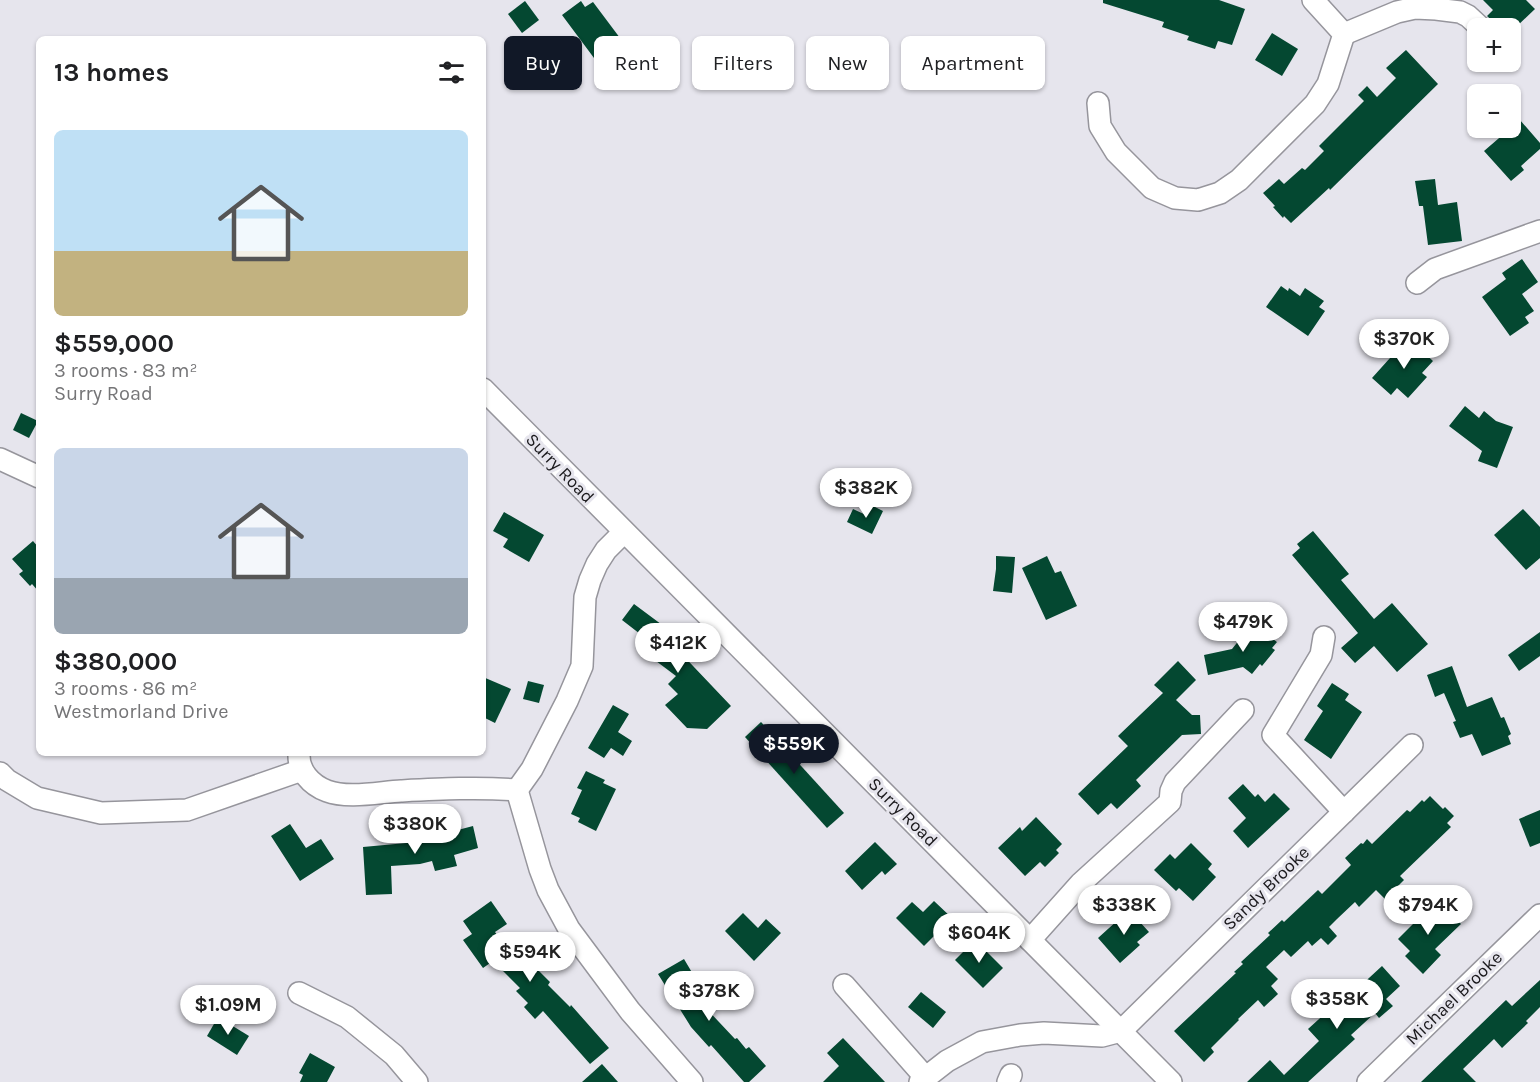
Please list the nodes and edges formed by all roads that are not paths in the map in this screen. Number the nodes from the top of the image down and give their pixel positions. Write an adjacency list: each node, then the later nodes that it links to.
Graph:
1 (1313, 0): 3 (street)
2 (1470, 18): 3 (street)
3 (1344, 34): 4 (street)
4 (1098, 103)
5 (1540, 231): 6 (street)
6 (1417, 283)
7 (486, 392): 10 (street, Surry Road)
8 (0, 459): 9 (street)
9 (36, 476)
10 (624, 532): 16 (street); 19 (street, Surry Road)
11 (1324, 637): 17 (street)
12 (1242, 710): 19 (street)
13 (1412, 745): 17 (street, Sandy Brooke)
14 (301, 761): 15 (street); 16 (street)
15 (0, 773)
16 (517, 789): 25 (street)
17 (1344, 812): 22 (street, Sandy Brooke)
18 (1540, 915): 27 (street, Michael Brooke)
19 (1030, 940): 22 (street, Surry Road)
20 (844, 985): 23 (street)
21 (299, 993): 24 (street)
22 (1121, 1031): 23 (street); 26 (street, Surry Road)
23 (922, 1080)
24 (417, 1082)
25 (692, 1082)
26 (1171, 1082)
27 (1368, 1082)

